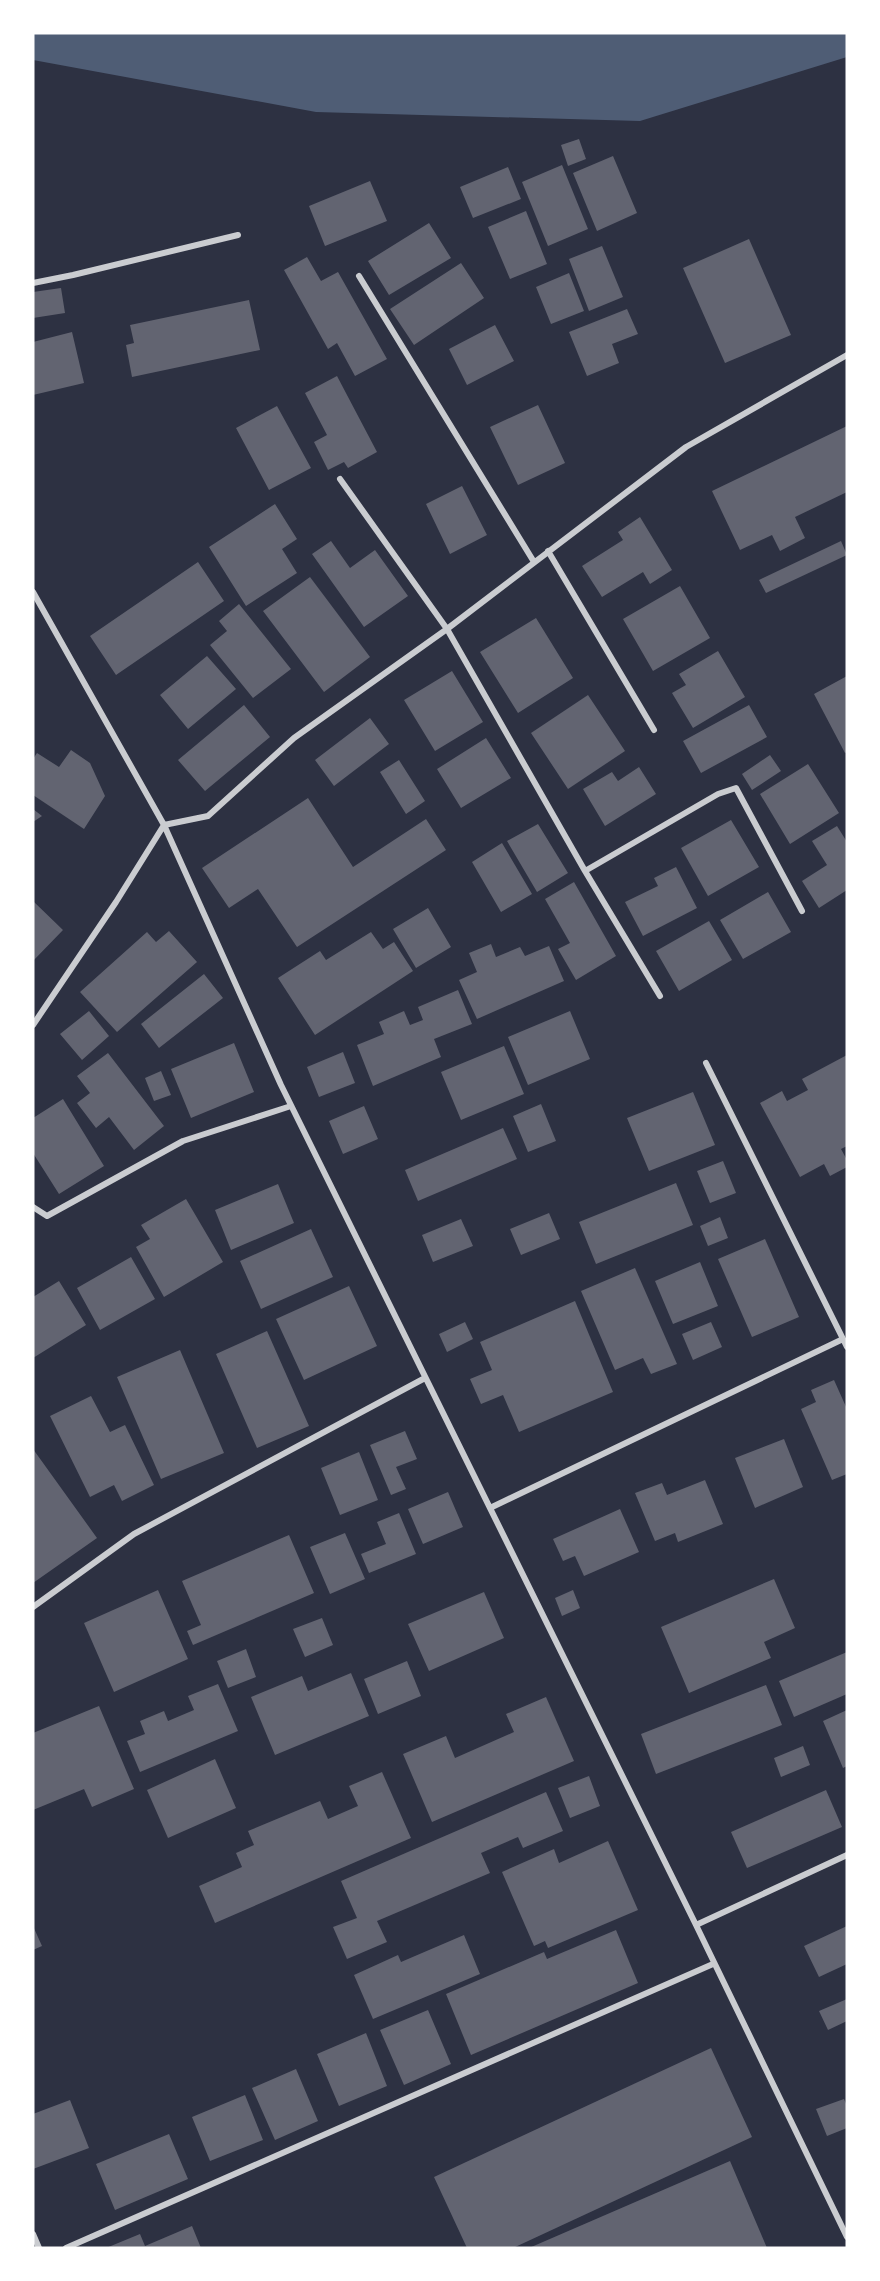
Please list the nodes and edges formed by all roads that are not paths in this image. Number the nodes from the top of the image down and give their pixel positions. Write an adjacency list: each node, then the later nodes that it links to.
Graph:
1 (238, 235): 3 (street)
2 (359, 276): 7 (street)
3 (33, 283)
4 (847, 355): 6 (street)
5 (340, 479): 9 (street)
6 (548, 551): 7 (street); 10 (street)
7 (534, 562): 9 (street)
8 (33, 592): 11 (street)
9 (447, 629): 11 (street); 12 (street)
10 (654, 730)
11 (164, 825): 15 (street); 17 (street)
12 (585, 871): 13 (street); 14 (street)
13 (802, 911)
14 (660, 996)
15 (33, 1025)
16 (706, 1063): 19 (street)
17 (291, 1106): 18 (street); 21 (street)
18 (33, 1208)
19 (843, 1339): 20 (street); 22 (street)
20 (847, 1347)
21 (425, 1377): 22 (street); 23 (street)
22 (490, 1508): 25 (street)
23 (33, 1607)
24 (847, 1855): 25 (street)
25 (696, 1925): 26 (street)
26 (713, 1964): 28 (street); 30 (street)
27 (33, 2234): 29 (street)
28 (847, 2236)
29 (39, 2248)
30 (66, 2248)

